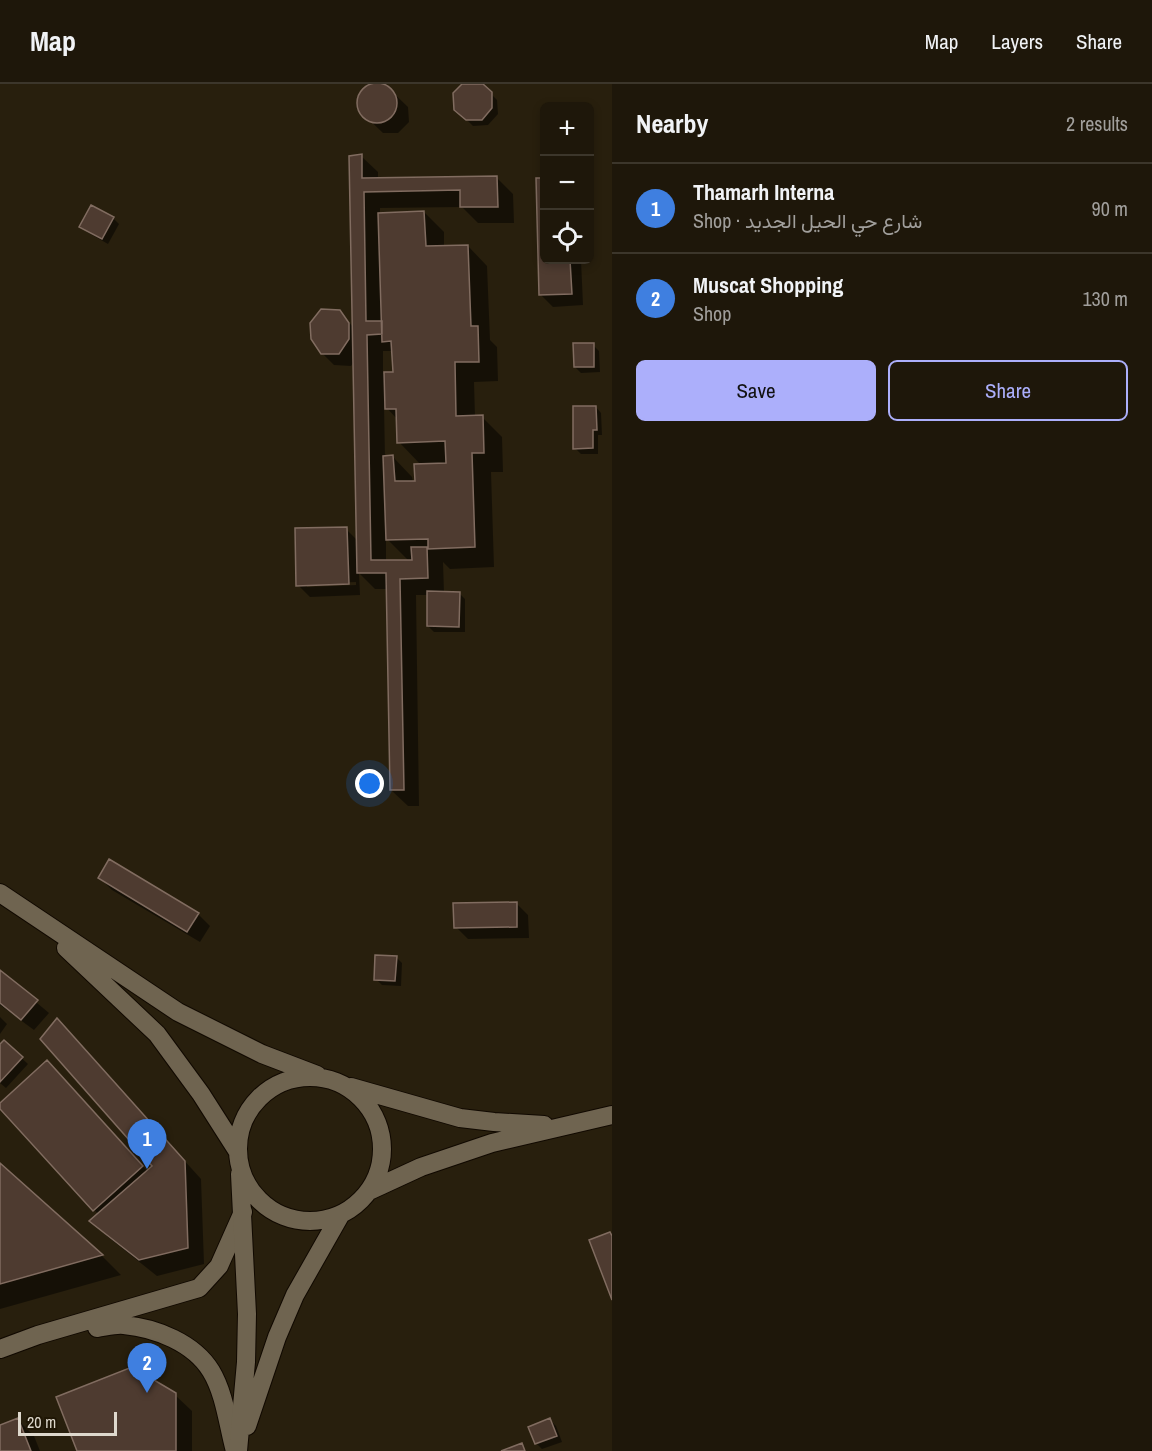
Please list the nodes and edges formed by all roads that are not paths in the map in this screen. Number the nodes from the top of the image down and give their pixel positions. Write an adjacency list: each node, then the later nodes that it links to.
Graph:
1 (0, 893): 2 (street)
2 (35, 917): 3 (street); 6 (street)
3 (340, 1084): 5 (street); 6 (street); 7 (street)
4 (612, 1115): 5 (street)
5 (564, 1125): 7 (street)
6 (239, 1158): 8 (street); 9 (street)
7 (369, 1191): 9 (street)
8 (243, 1212): 10 (street); 12 (street)
9 (341, 1214): 12 (street)
10 (38, 1335): 11 (street); 12 (street)
11 (0, 1349)
12 (237, 1451)

